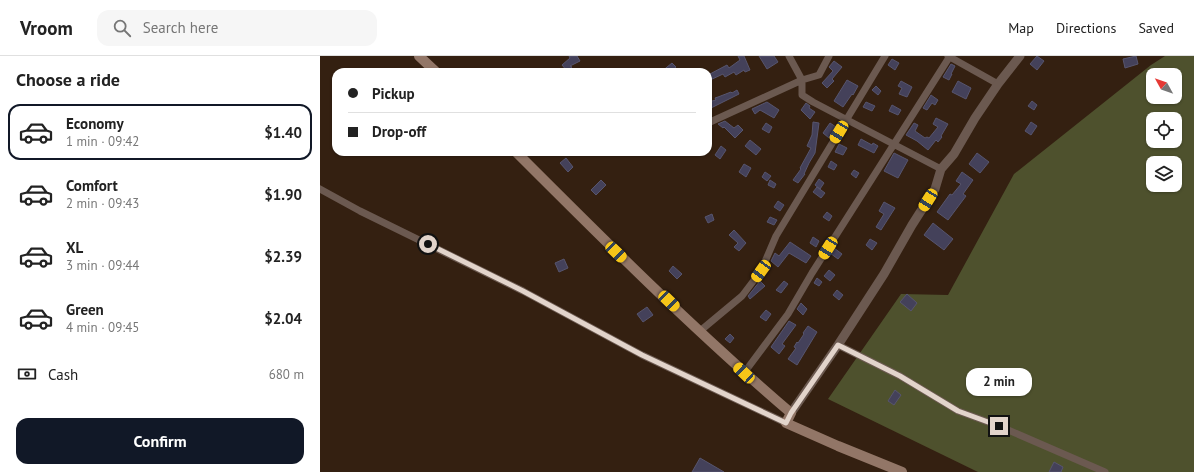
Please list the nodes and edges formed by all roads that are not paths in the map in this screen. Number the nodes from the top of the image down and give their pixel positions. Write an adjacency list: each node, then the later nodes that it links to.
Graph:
1 (420, 56): 7 (main road)
2 (789, 56): 8 (street)
3 (829, 56): 8 (street)
4 (885, 56): 10 (street)
5 (949, 56): 9 (street); 12 (street)
6 (1020, 56): 9 (street)
7 (432, 68)
8 (802, 80): 10 (street); 11 (street)
9 (998, 84): 14 (street)
10 (847, 119): 12 (street); 16 (street)
11 (712, 121)
12 (894, 144): 14 (street); 18 (street)
13 (520, 156): 16 (main road)
14 (941, 169): 17 (street)
15 (320, 189): 20 (street)
16 (700, 331): 18 (main road)
17 (838, 345): 19 (street); 22 (street)
18 (744, 373): 19 (main road)
19 (791, 413): 20 (main road)
20 (786, 423): 21 (main road)
21 (902, 472)
22 (1105, 472)

